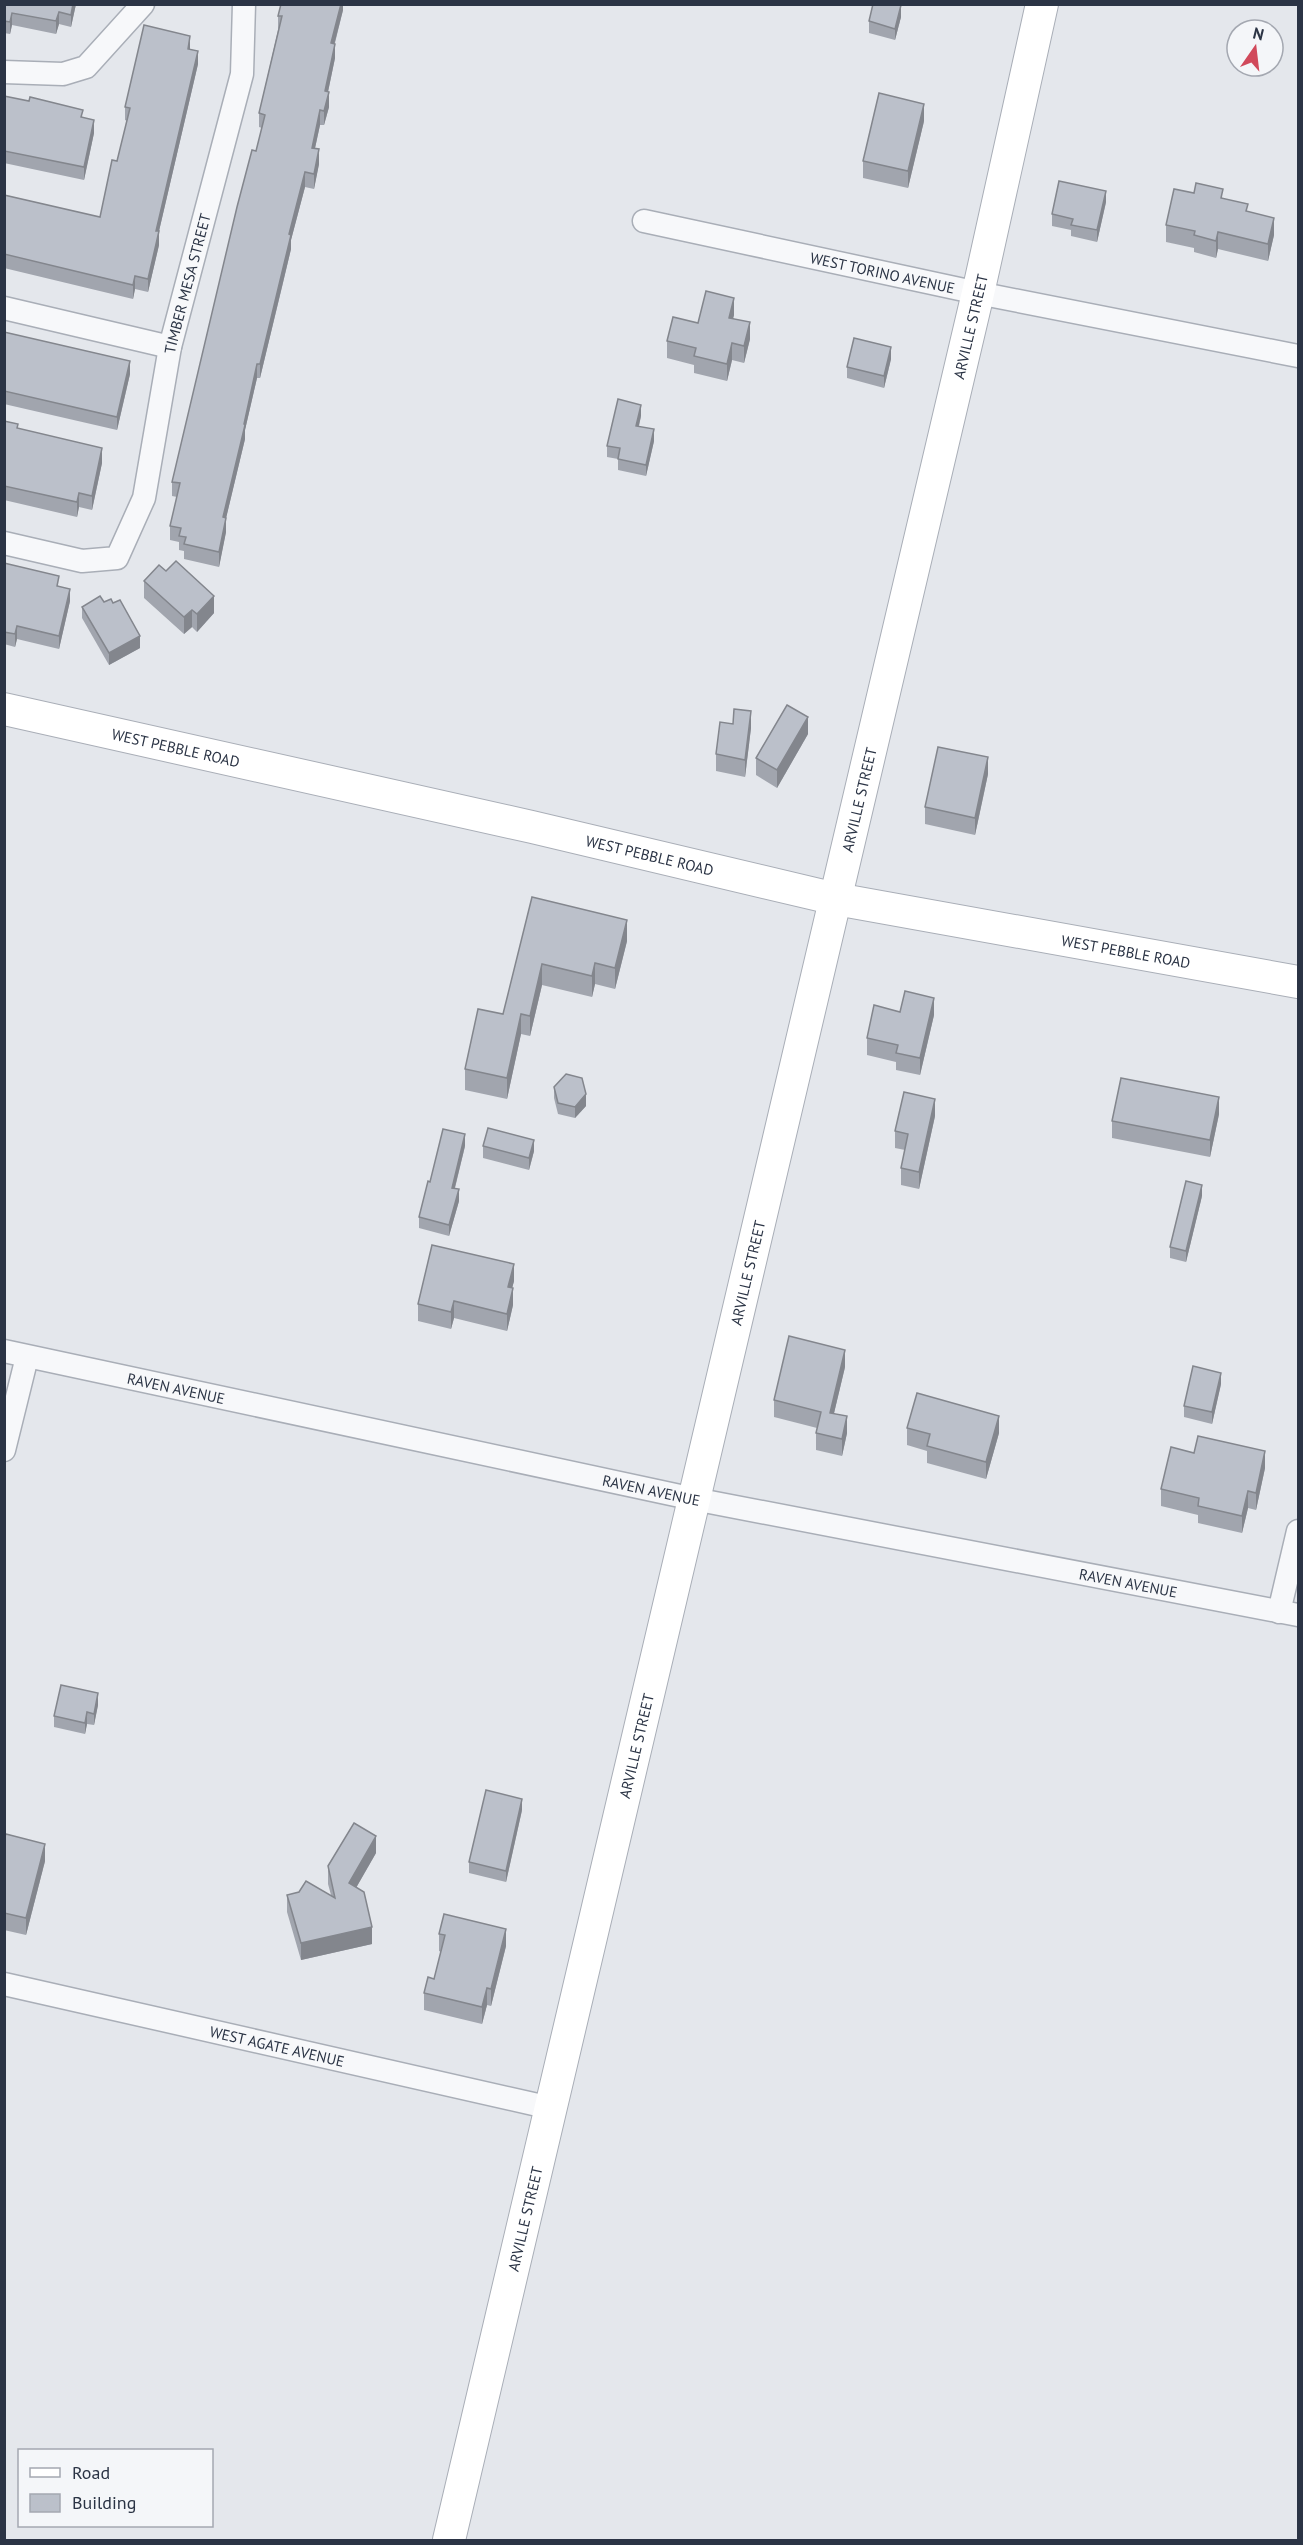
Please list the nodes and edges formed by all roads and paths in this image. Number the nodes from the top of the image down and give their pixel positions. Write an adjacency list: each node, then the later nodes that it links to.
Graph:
1 (143, 4): 4 (street)
2 (244, 4): 8 (street, TIMBER MESA STREET)
3 (1042, 4): 6 (street, ARVILLE STREET)
4 (4, 72)
5 (644, 221): 6 (street, WEST TORINO AVENUE)
6 (978, 293): 9 (street, WEST TORINO AVENUE); 12 (street, ARVILLE STREET)
7 (4, 308): 8 (street)
8 (170, 347): 10 (street, TIMBER MESA STREET)
9 (1299, 356)
10 (4, 543)
11 (4, 709): 12 (street, WEST PEBBLE ROAD)
12 (836, 899): 13 (street, WEST PEBBLE ROAD); 17 (street, ARVILLE STREET)
13 (1299, 981)
14 (4, 1351): 15 (street, RAVEN AVENUE)
15 (27, 1357): 16 (street); 17 (street, RAVEN AVENUE)
16 (4, 1450)
17 (694, 1499): 19 (street, RAVEN AVENUE); 21 (street, ARVILLE STREET)
18 (1299, 1531): 19 (street)
19 (1289, 1613)
20 (4, 1984): 21 (street, WEST AGATE AVENUE)
21 (551, 2108): 22 (street, ARVILLE STREET)
22 (449, 2541)

